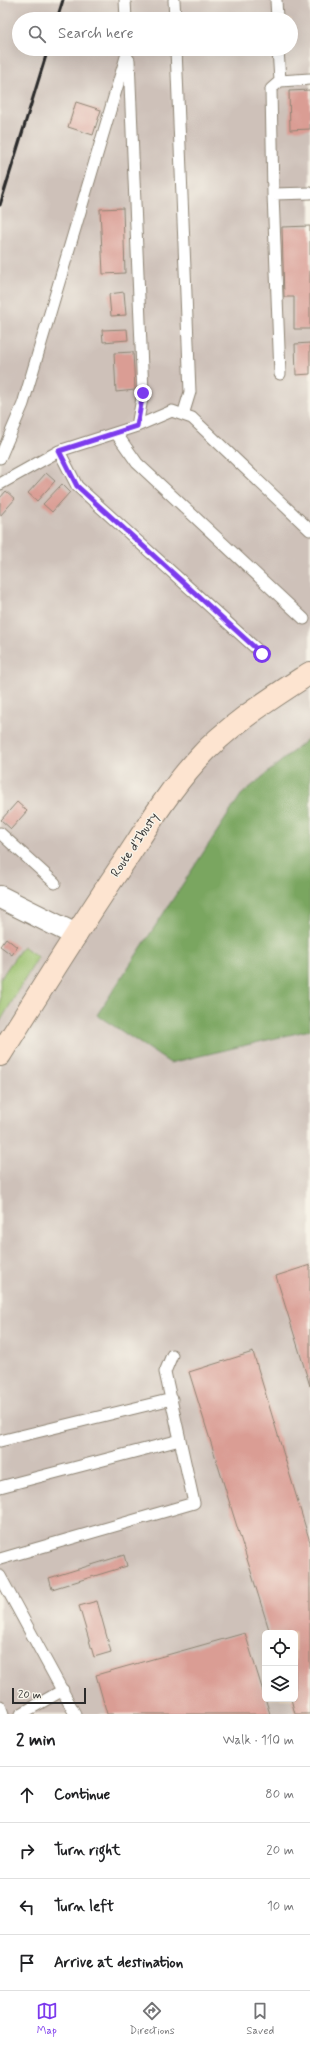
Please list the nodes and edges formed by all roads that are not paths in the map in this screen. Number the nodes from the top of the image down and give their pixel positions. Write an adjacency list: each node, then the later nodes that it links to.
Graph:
1 (125, 0): 4 (lane)
2 (174, 0): 5 (lane)
3 (276, 0): 6 (lane)
4 (126, 12)
5 (174, 12)
6 (277, 12)
7 (126, 56): 20 (lane)
8 (128, 56): 17 (lane)
9 (176, 56): 16 (lane)
10 (278, 56): 12 (lane)
11 (310, 79): 12 (lane)
12 (280, 80): 14 (lane)
13 (310, 193): 14 (lane)
14 (273, 194): 15 (lane)
15 (280, 374)
16 (183, 415): 17 (lane); 22 (lane)
17 (137, 426): 18 (lane)
18 (116, 433): 19 (lane); 23 (lane)
19 (59, 451): 21 (lane); 24 (lane)
20 (0, 458)
21 (0, 484)
22 (310, 530)
23 (304, 619)
24 (262, 654)
25 (310, 672): 29 (street, Route d'Ibusty)
26 (0, 833): 27 (lane)
27 (55, 883)
28 (0, 897): 29 (street)
29 (76, 935): 30 (street, Route d'Ibusty)
30 (0, 1055)
31 (172, 1355): 32 (lane)
32 (172, 1399): 33 (lane); 34 (lane)
33 (180, 1440): 35 (lane); 36 (lane)
34 (0, 1441)
35 (0, 1487)
36 (0, 1559)
37 (0, 1576): 38 (lane)
38 (63, 1690): 41 (lane); 42 (lane)
39 (0, 1706): 40 (lane)
40 (3, 1714)
41 (20, 1714)
42 (75, 1714)

